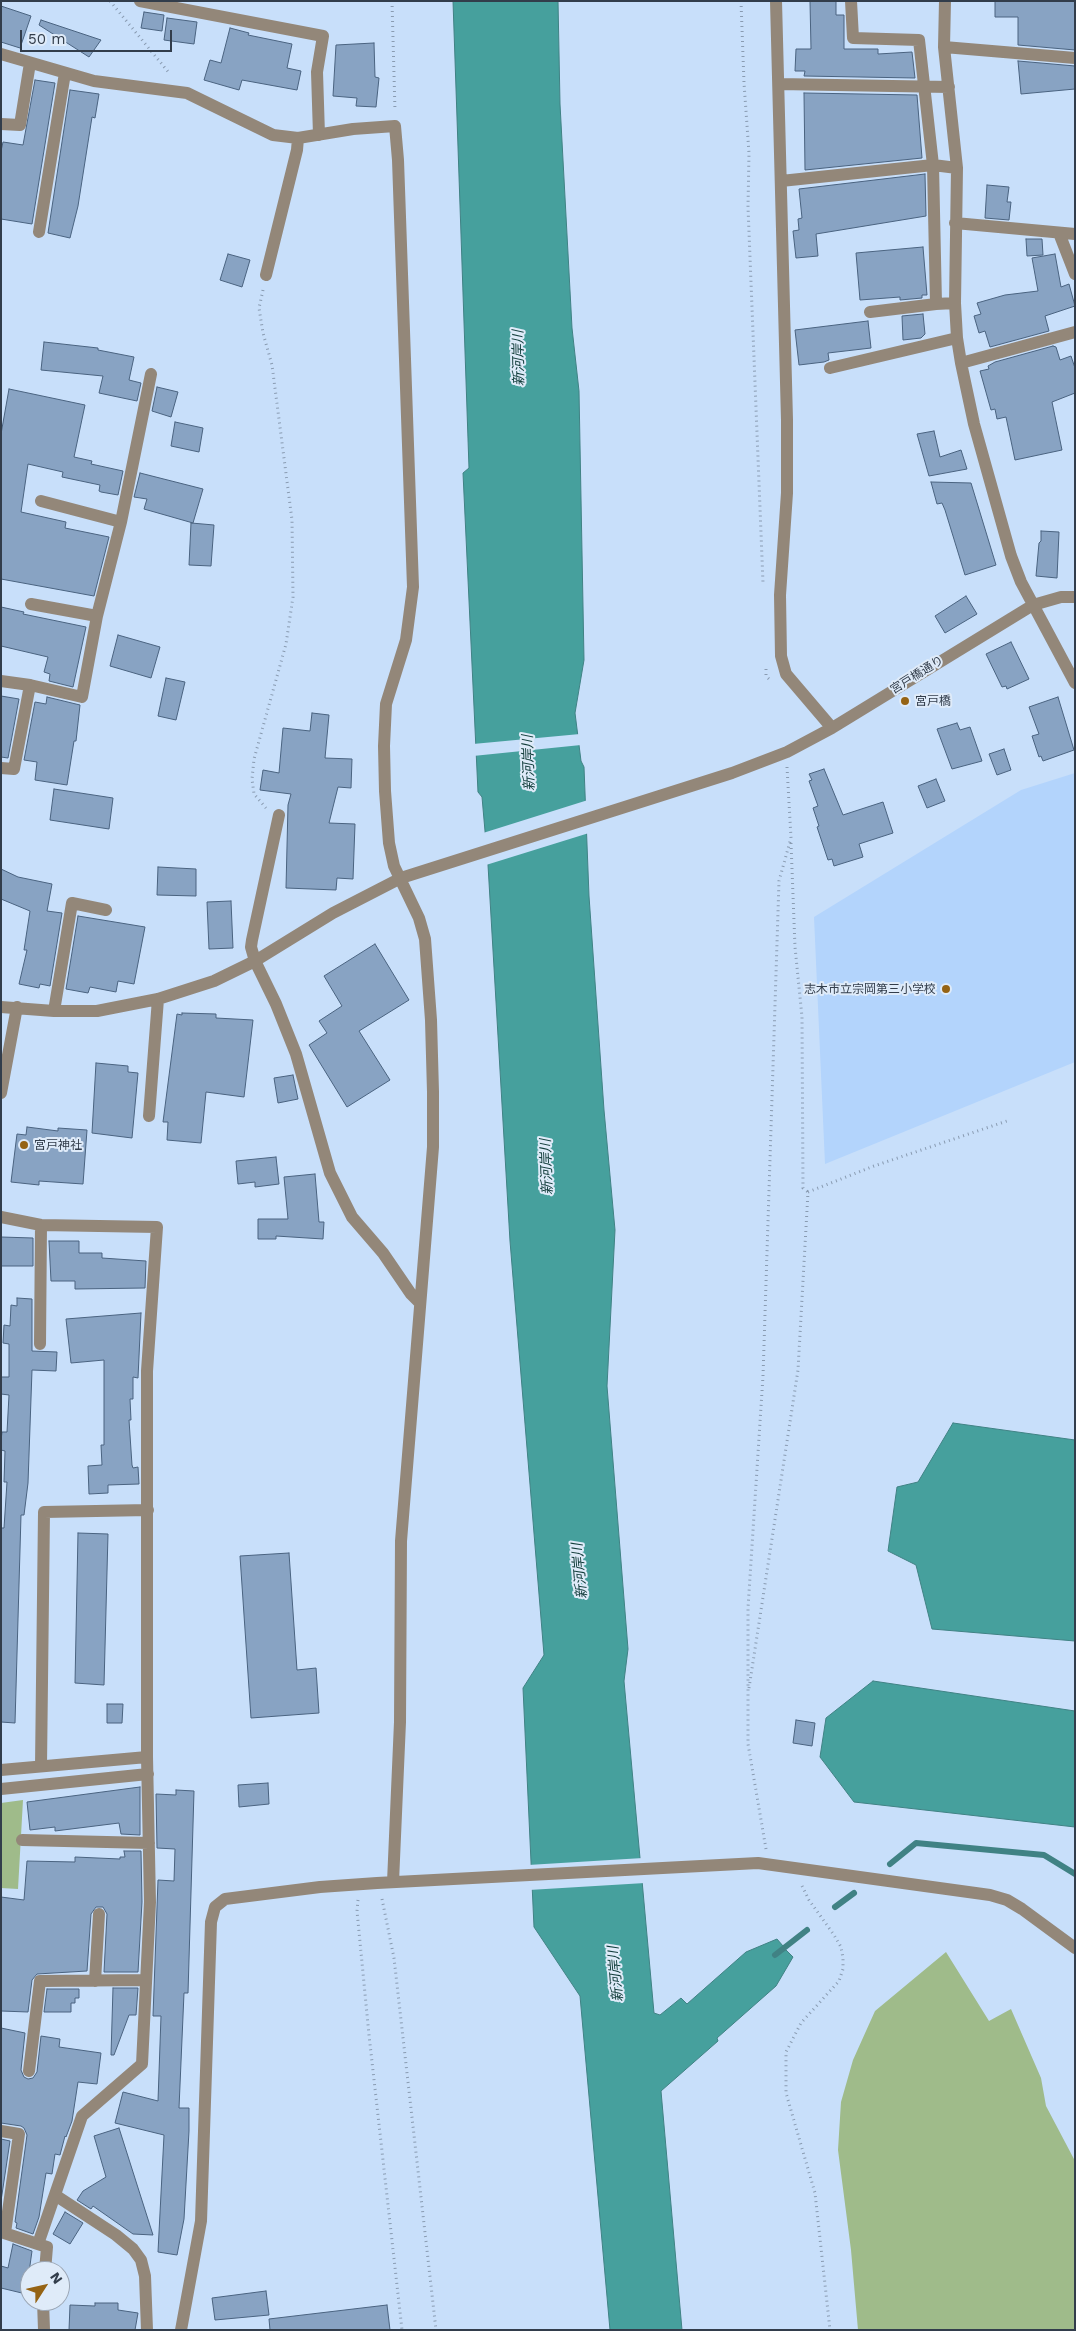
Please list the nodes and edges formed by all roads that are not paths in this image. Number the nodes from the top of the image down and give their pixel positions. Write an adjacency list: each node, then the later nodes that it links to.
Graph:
1 (140, 1): 14 (street)
2 (776, 1): 10 (street)
3 (851, 1): 11 (street)
4 (944, 1): 5 (street)
5 (944, 47): 7 (street); 12 (street)
6 (1, 54): 8 (street)
7 (1075, 58)
8 (30, 63): 9 (street); 13 (street)
9 (65, 73): 15 (street); 20 (street)
10 (779, 84): 11 (street); 18 (street)
11 (925, 86): 12 (street); 16 (street)
12 (948, 86): 17 (street)
13 (1, 124)
14 (319, 135): 15 (street); 45 (street)
15 (298, 138): 24 (street)
16 (933, 165): 17 (street); 18 (street); 26 (street)
17 (957, 168): 19 (street)
18 (781, 181): 42 (street)
19 (955, 223): 21 (street); 25 (street)
20 (39, 232)
21 (1059, 233): 22 (street); 23 (street)
22 (1075, 234)
23 (1075, 274)
24 (266, 275)
25 (955, 303): 26 (street); 29 (street)
26 (936, 304): 27 (street)
27 (870, 312)
28 (1075, 332): 30 (street)
29 (957, 338): 30 (street); 31 (street)
30 (962, 363): 37 (street)
31 (830, 368)
32 (151, 374): 34 (street)
33 (41, 501): 34 (street)
34 (121, 522): 38 (street)
35 (1075, 597): 37 (street, 宮戸橋通り)
36 (31, 604): 38 (street)
37 (1033, 605): 40 (street); 42 (street, 宮戸橋通り)
38 (97, 616): 41 (street)
39 (1, 681): 41 (street)
40 (1075, 683)
41 (30, 685): 43 (street)
42 (832, 728): 45 (street, 宮戸橋通り)
43 (1, 768)
44 (279, 815): 47 (street)
45 (401, 878): 47 (street, 宮戸橋通り); 56 (street)
46 (106, 910): 51 (street)
47 (255, 961): 48 (street, 宮戸橋通り); 56 (street)
48 (158, 999): 51 (street, 宮戸橋通り); 53 (street)
49 (1, 1007): 50 (street, 宮戸橋通り)
50 (17, 1007): 51 (street, 宮戸橋通り); 52 (street)
51 (54, 1011)
52 (1, 1092)
53 (149, 1116)
54 (1, 1217): 55 (street)
55 (41, 1225): 57 (street); 58 (street)
56 (420, 1303): 66 (street)
57 (40, 1344)
58 (148, 1510): 59 (street); 60 (street)
59 (147, 1757): 60 (street); 62 (street)
60 (41, 1766): 61 (street)
61 (1, 1770)
62 (148, 1774): 63 (street); 65 (street)
63 (1, 1789)
64 (22, 1840): 65 (street)
65 (150, 1843): 69 (street)
66 (398, 1882): 68 (street); 80 (street)
67 (99, 1914): 70 (street)
68 (1075, 1948)
69 (146, 1980): 70 (street); 73 (street)
70 (95, 1981): 71 (street)
71 (29, 2072)
72 (1, 2131): 74 (street)
73 (55, 2195): 75 (street); 79 (street)
74 (3, 2232): 75 (street)
75 (38, 2244): 76 (street)
76 (46, 2261)
77 (43, 2311): 78 (street)
78 (44, 2330)
79 (147, 2330)
80 (181, 2330)

